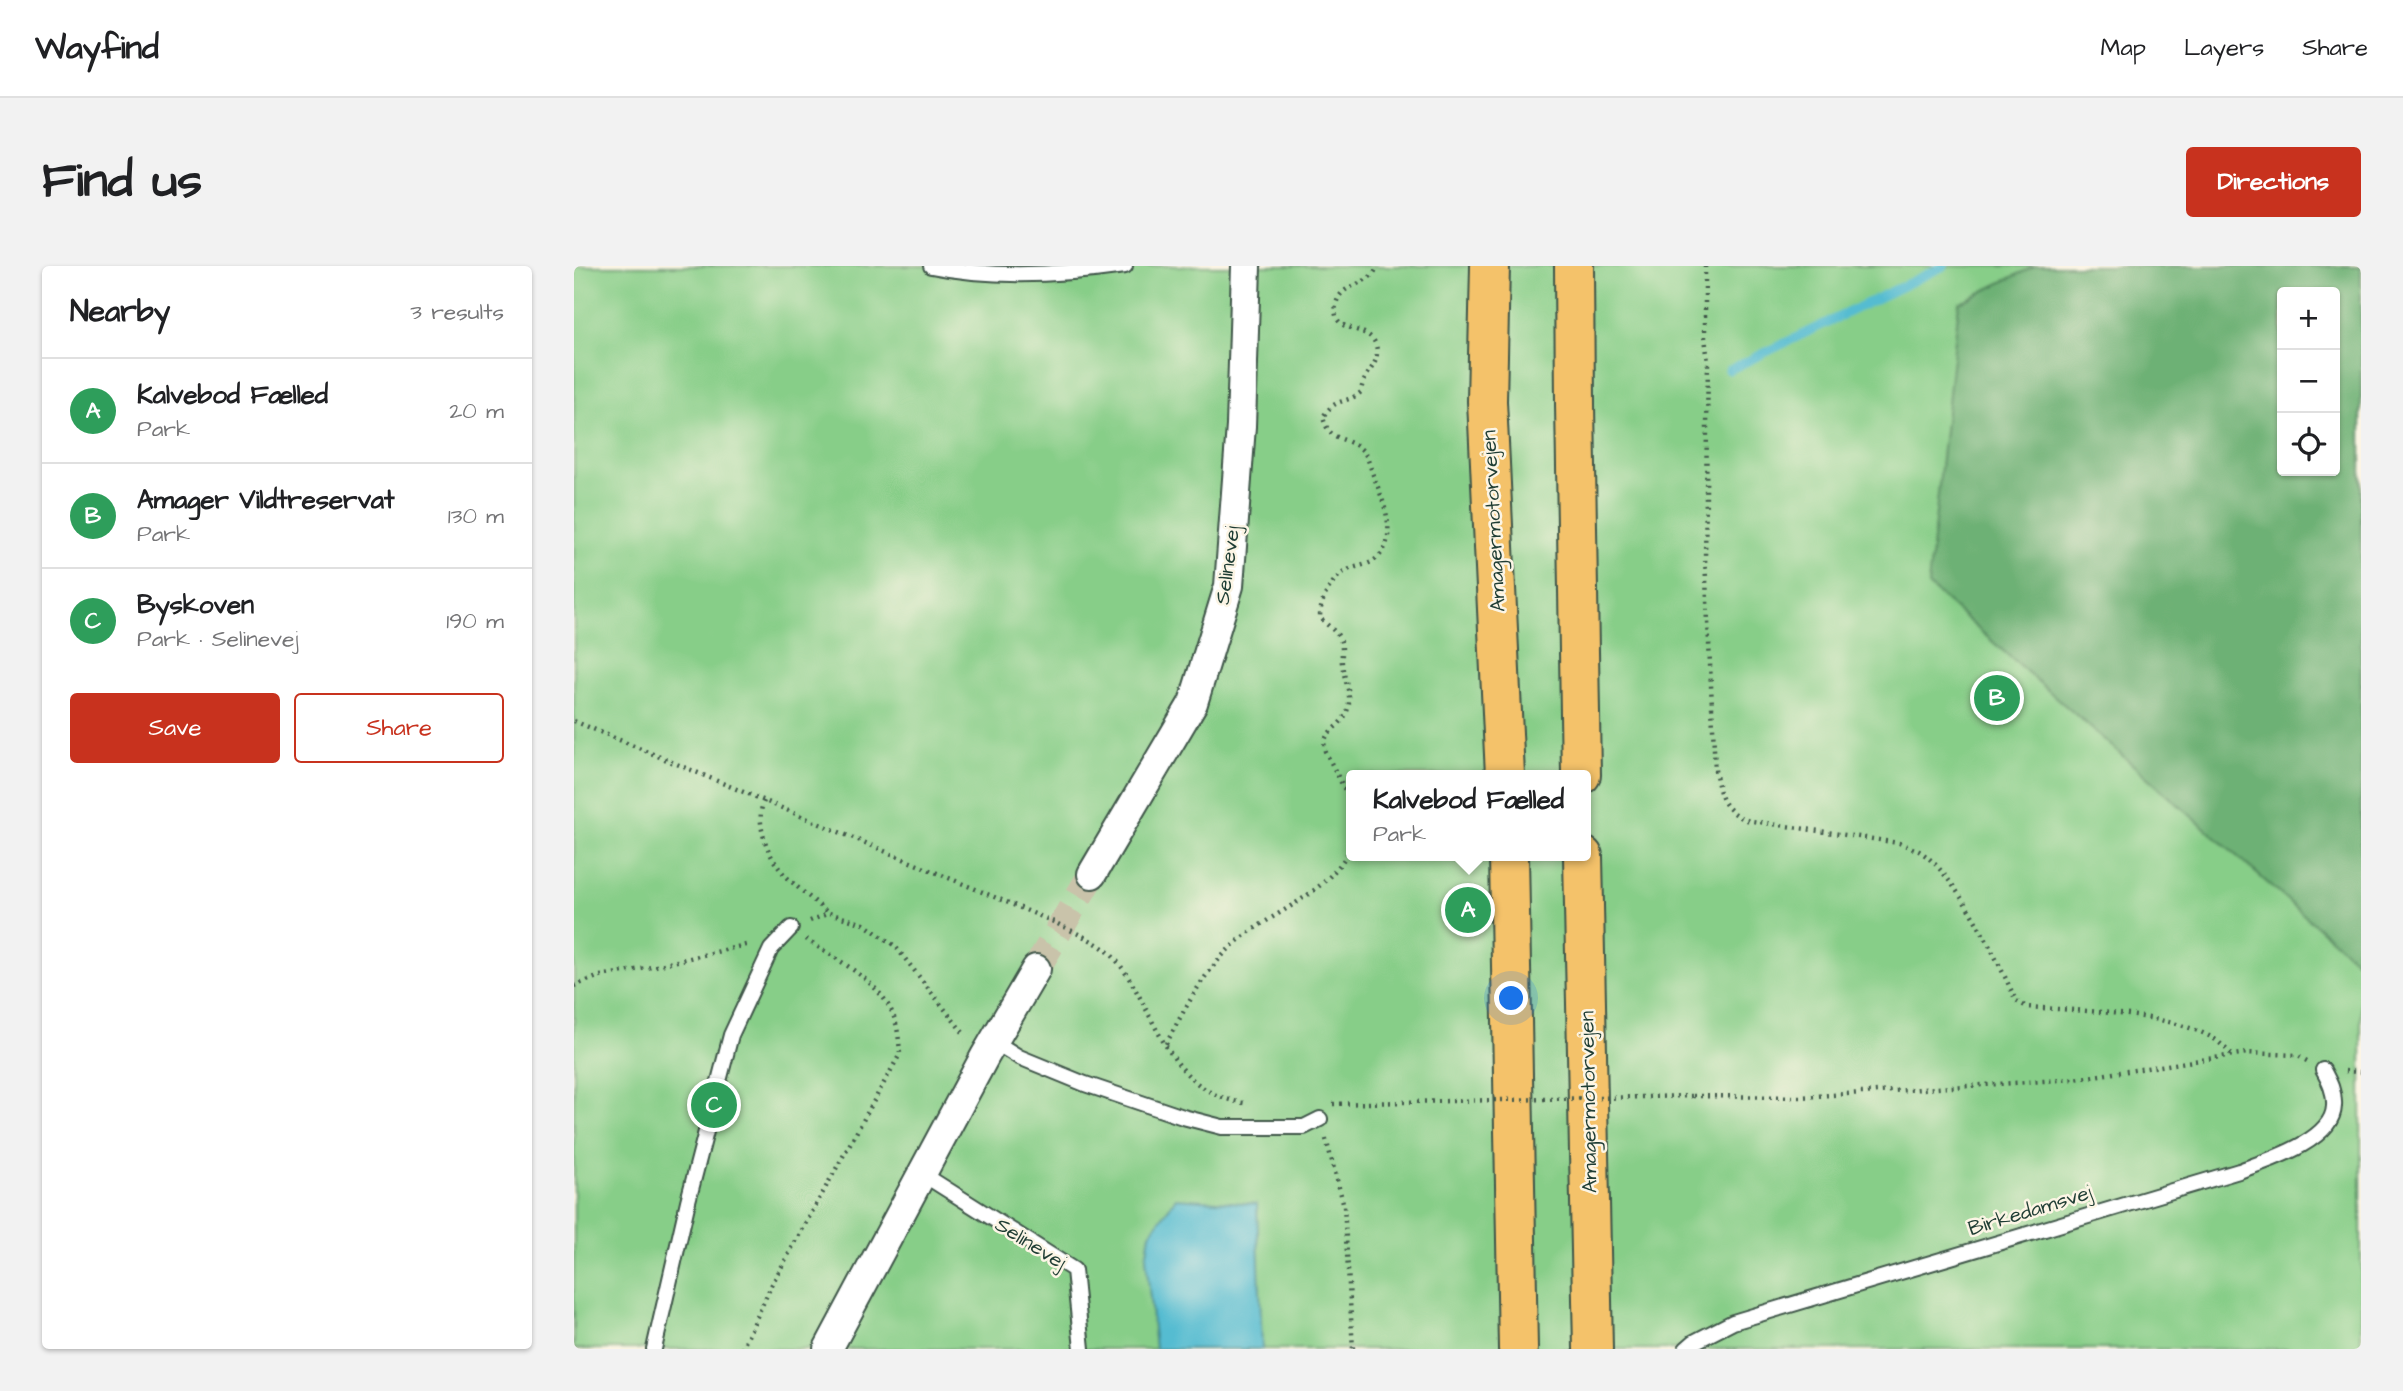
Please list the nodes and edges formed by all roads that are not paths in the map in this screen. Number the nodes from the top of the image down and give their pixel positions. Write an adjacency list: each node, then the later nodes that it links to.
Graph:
1 (931, 266): 2 (lane)
2 (1125, 266)
3 (1246, 266): 10 (street, Selinevej)
4 (1490, 266): 6 (highway, Amagermotorvejen)
5 (1574, 266): 7 (highway)
6 (1505, 770)
7 (1581, 770)
8 (1509, 861): 20 (highway)
9 (1583, 861): 21 (highway, Amagermotorvejen)
10 (1092, 874)
11 (791, 928): 17 (lane)
12 (1036, 969): 13 (street)
13 (989, 1048): 15 (lane); 16 (street)
14 (2323, 1070): 22 (lane, Birkedamsvej)
15 (1320, 1119)
16 (921, 1173): 18 (street); 19 (lane, Selinevej)
17 (654, 1349)
18 (828, 1349)
19 (1082, 1349)
20 (1518, 1349)
21 (1593, 1349)
22 (1686, 1349)

